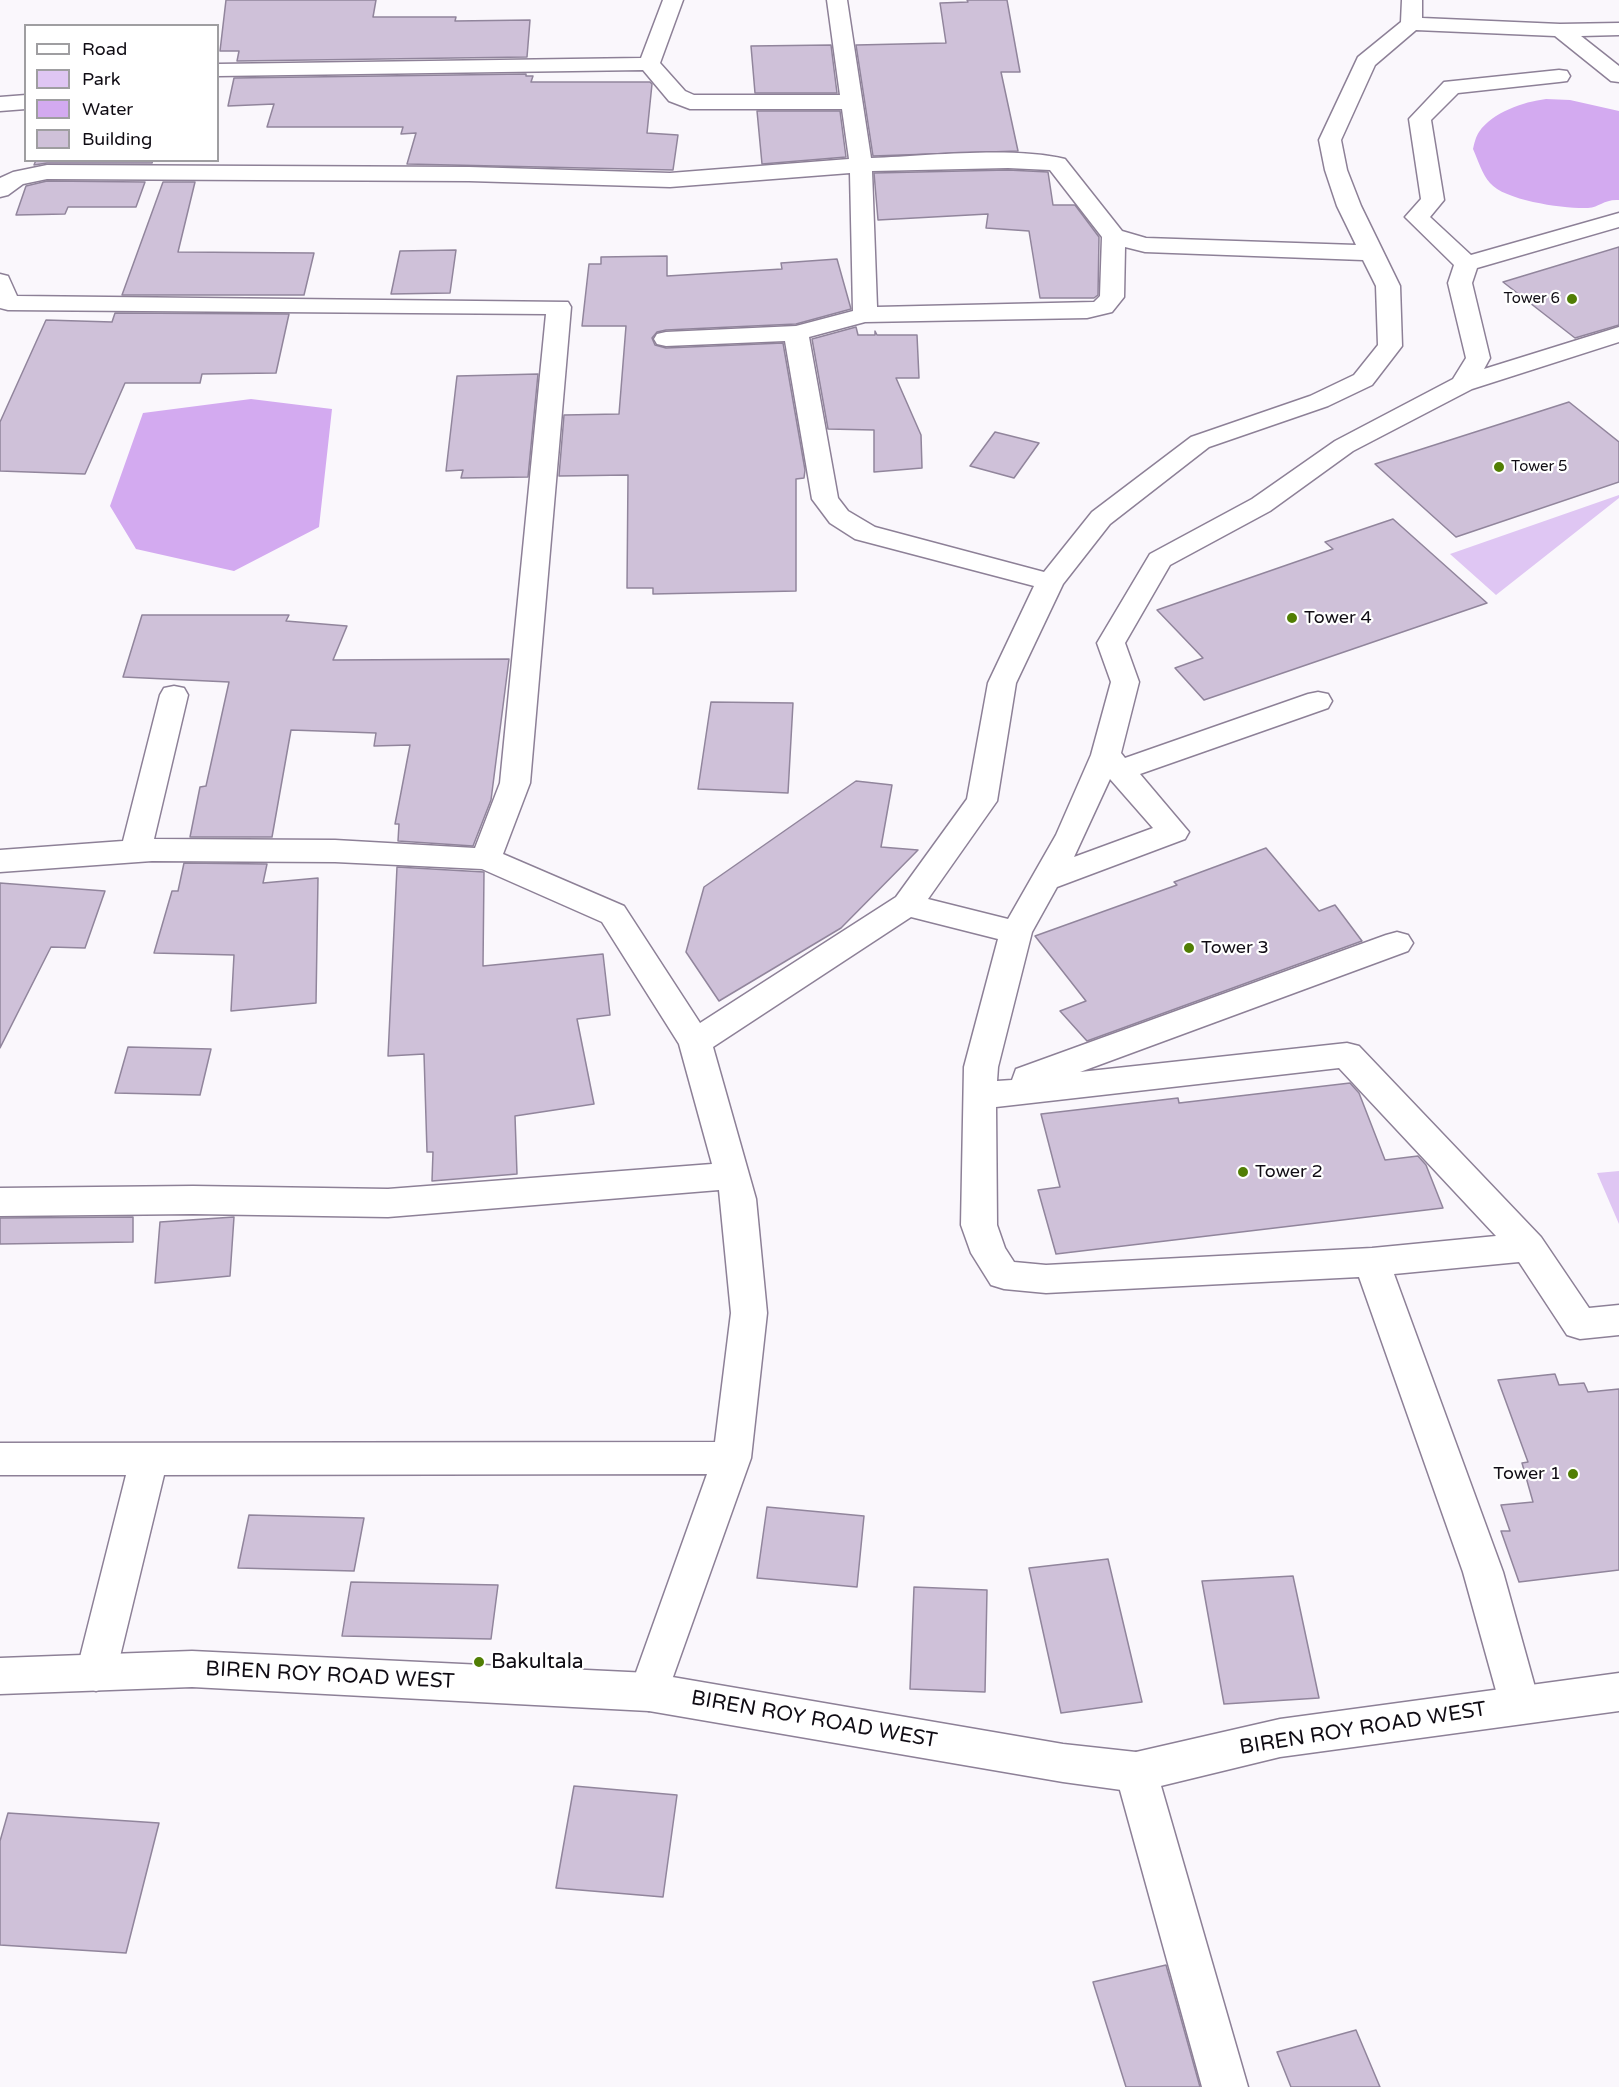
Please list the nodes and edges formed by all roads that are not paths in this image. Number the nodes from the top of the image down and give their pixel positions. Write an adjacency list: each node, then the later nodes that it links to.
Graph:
1 (672, 0): 6 (street)
2 (837, 0): 11 (street)
3 (1412, 12): 5 (street); 17 (street)
4 (1619, 29): 5 (street)
5 (1560, 30): 9 (street)
6 (649, 64): 7 (street); 11 (street)
7 (219, 70)
8 (1558, 76): 18 (street)
9 (1619, 76)
10 (24, 102): 12 (street)
11 (852, 102): 13 (street)
12 (0, 104)
13 (861, 165): 14 (street); 16 (street); 20 (street)
14 (0, 190)
15 (1619, 220): 18 (street)
16 (1114, 236): 17 (street); 20 (street)
17 (1372, 253): 25 (street)
18 (1466, 264): 24 (street)
19 (3, 303): 30 (street)
20 (865, 315): 21 (street)
21 (796, 333): 23 (street); 25 (street)
22 (1619, 334): 24 (street)
23 (666, 339)
24 (1463, 384): 28 (street)
25 (1050, 582): 33 (street)
26 (174, 695): 29 (street)
27 (1318, 701): 28 (street)
28 (1113, 763): 32 (street); 32 (street)
29 (136, 851): 30 (street); 31 (street)
30 (486, 859): 36 (street)
31 (0, 861)
32 (1046, 879): 34 (street)
33 (907, 905): 34 (street); 36 (street)
34 (1016, 932): 37 (street)
35 (1397, 944): 37 (street)
36 (695, 1042): 38 (street)
37 (979, 1096): 40 (street); 41 (street)
38 (732, 1176): 39 (street); 44 (street)
39 (0, 1202)
40 (1528, 1247): 41 (street); 42 (street)
41 (1372, 1262): 50 (street)
42 (1619, 1320)
43 (148, 1458): 44 (street); 45 (street); 46 (street)
44 (732, 1458): 48 (street)
45 (0, 1460)
46 (96, 1673): 47 (street, BIREN ROY ROAD WEST); 48 (street, BIREN ROY ROAD WEST)
47 (0, 1676)
48 (648, 1692): 51 (street, BIREN ROY ROAD WEST)
49 (1619, 1692): 50 (street, BIREN ROY ROAD WEST)
50 (1520, 1705): 51 (street, BIREN ROY ROAD WEST)
51 (1136, 1772): 52 (street)
52 (1225, 2087)

